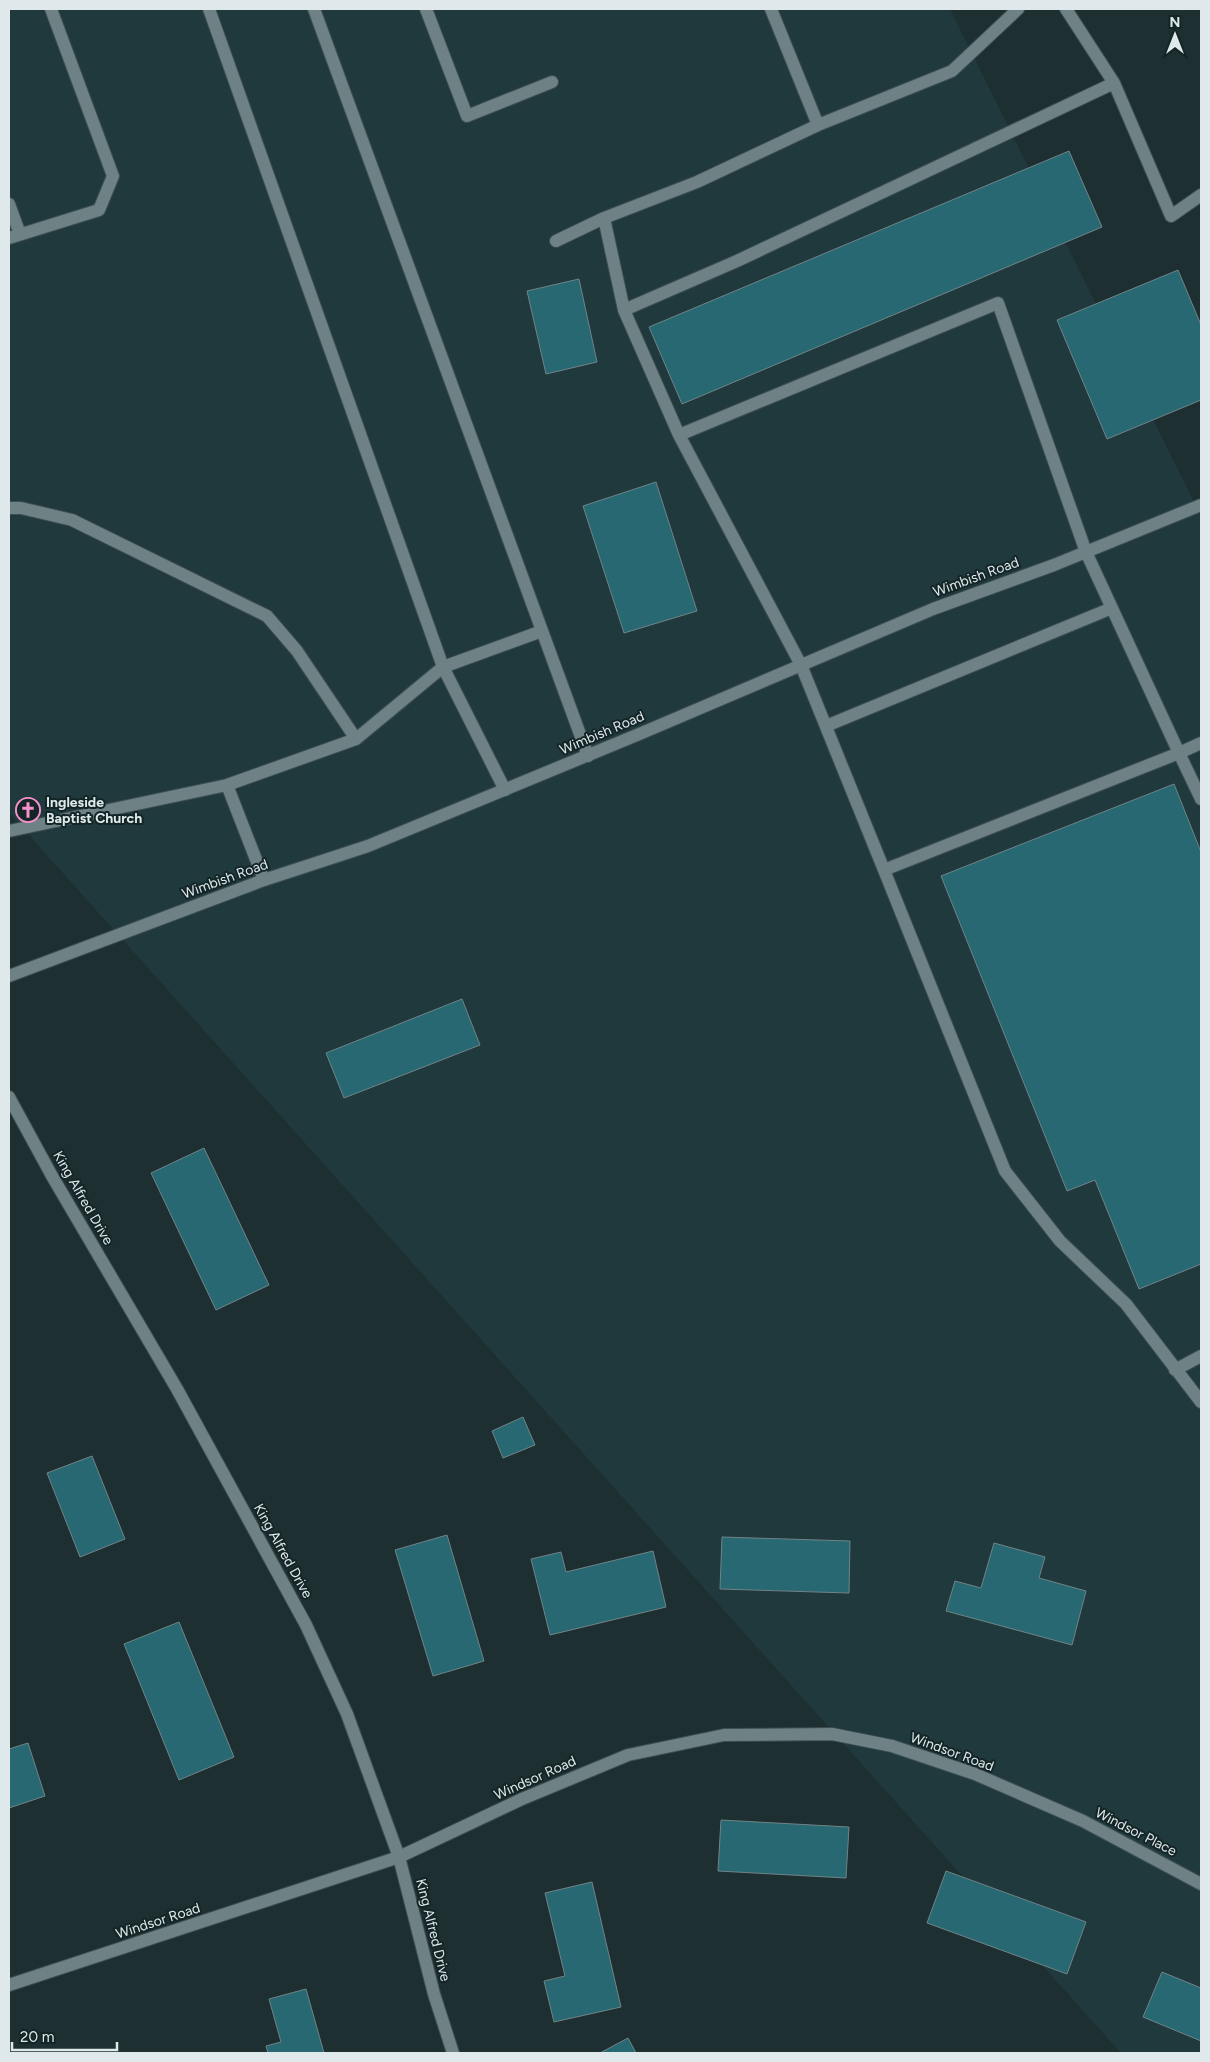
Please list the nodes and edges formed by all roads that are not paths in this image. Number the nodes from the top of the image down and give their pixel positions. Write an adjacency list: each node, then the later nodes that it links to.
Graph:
1 (51, 9): 14 (street)
2 (210, 9): 24 (street)
3 (314, 9): 22 (street)
4 (426, 9): 8 (street)
5 (771, 9): 10 (street)
6 (1018, 9): 10 (street)
7 (1066, 9): 9 (street)
8 (552, 82)
9 (1114, 83): 11 (street); 16 (street)
10 (818, 126): 13 (street)
11 (1201, 195)
12 (9, 204): 14 (street)
13 (604, 218): 15 (street); 16 (street)
14 (14, 236)
15 (556, 241)
16 (624, 310): 17 (street)
17 (678, 435): 20 (street); 23 (street)
18 (1201, 505): 20 (street, Wimbish Road)
19 (9, 508): 26 (street)
20 (1086, 552): 21 (street); 23 (street, Wimbish Road)
21 (1112, 608): 25 (street); 28 (street)
22 (542, 631): 24 (street); 29 (street)
23 (801, 665): 25 (street); 29 (street, Wimbish Road)
24 (443, 667): 26 (street); 31 (street)
25 (826, 726): 34 (street)
26 (356, 739): 30 (street)
27 (1201, 743): 28 (street)
28 (1179, 753): 32 (street); 34 (street)
29 (588, 756): 31 (street, Wimbish Road)
30 (227, 785): 33 (street); 35 (street)
31 (505, 790): 35 (street, Wimbish Road)
32 (1201, 799)
33 (9, 830)
34 (884, 870): 39 (street)
35 (264, 880): 36 (street, Wimbish Road)
36 (9, 976)
37 (9, 1097): 42 (street, King Alfred Drive)
38 (1201, 1356): 39 (street)
39 (1175, 1370): 40 (street)
40 (1201, 1402)
41 (1082, 1822): 42 (street, Windsor Road); 43 (street, Windsor Place)
42 (399, 1857): 44 (street, Windsor Road); 45 (street, King Alfred Drive)
43 (1201, 1884)
44 (9, 1985)
45 (453, 2053)

